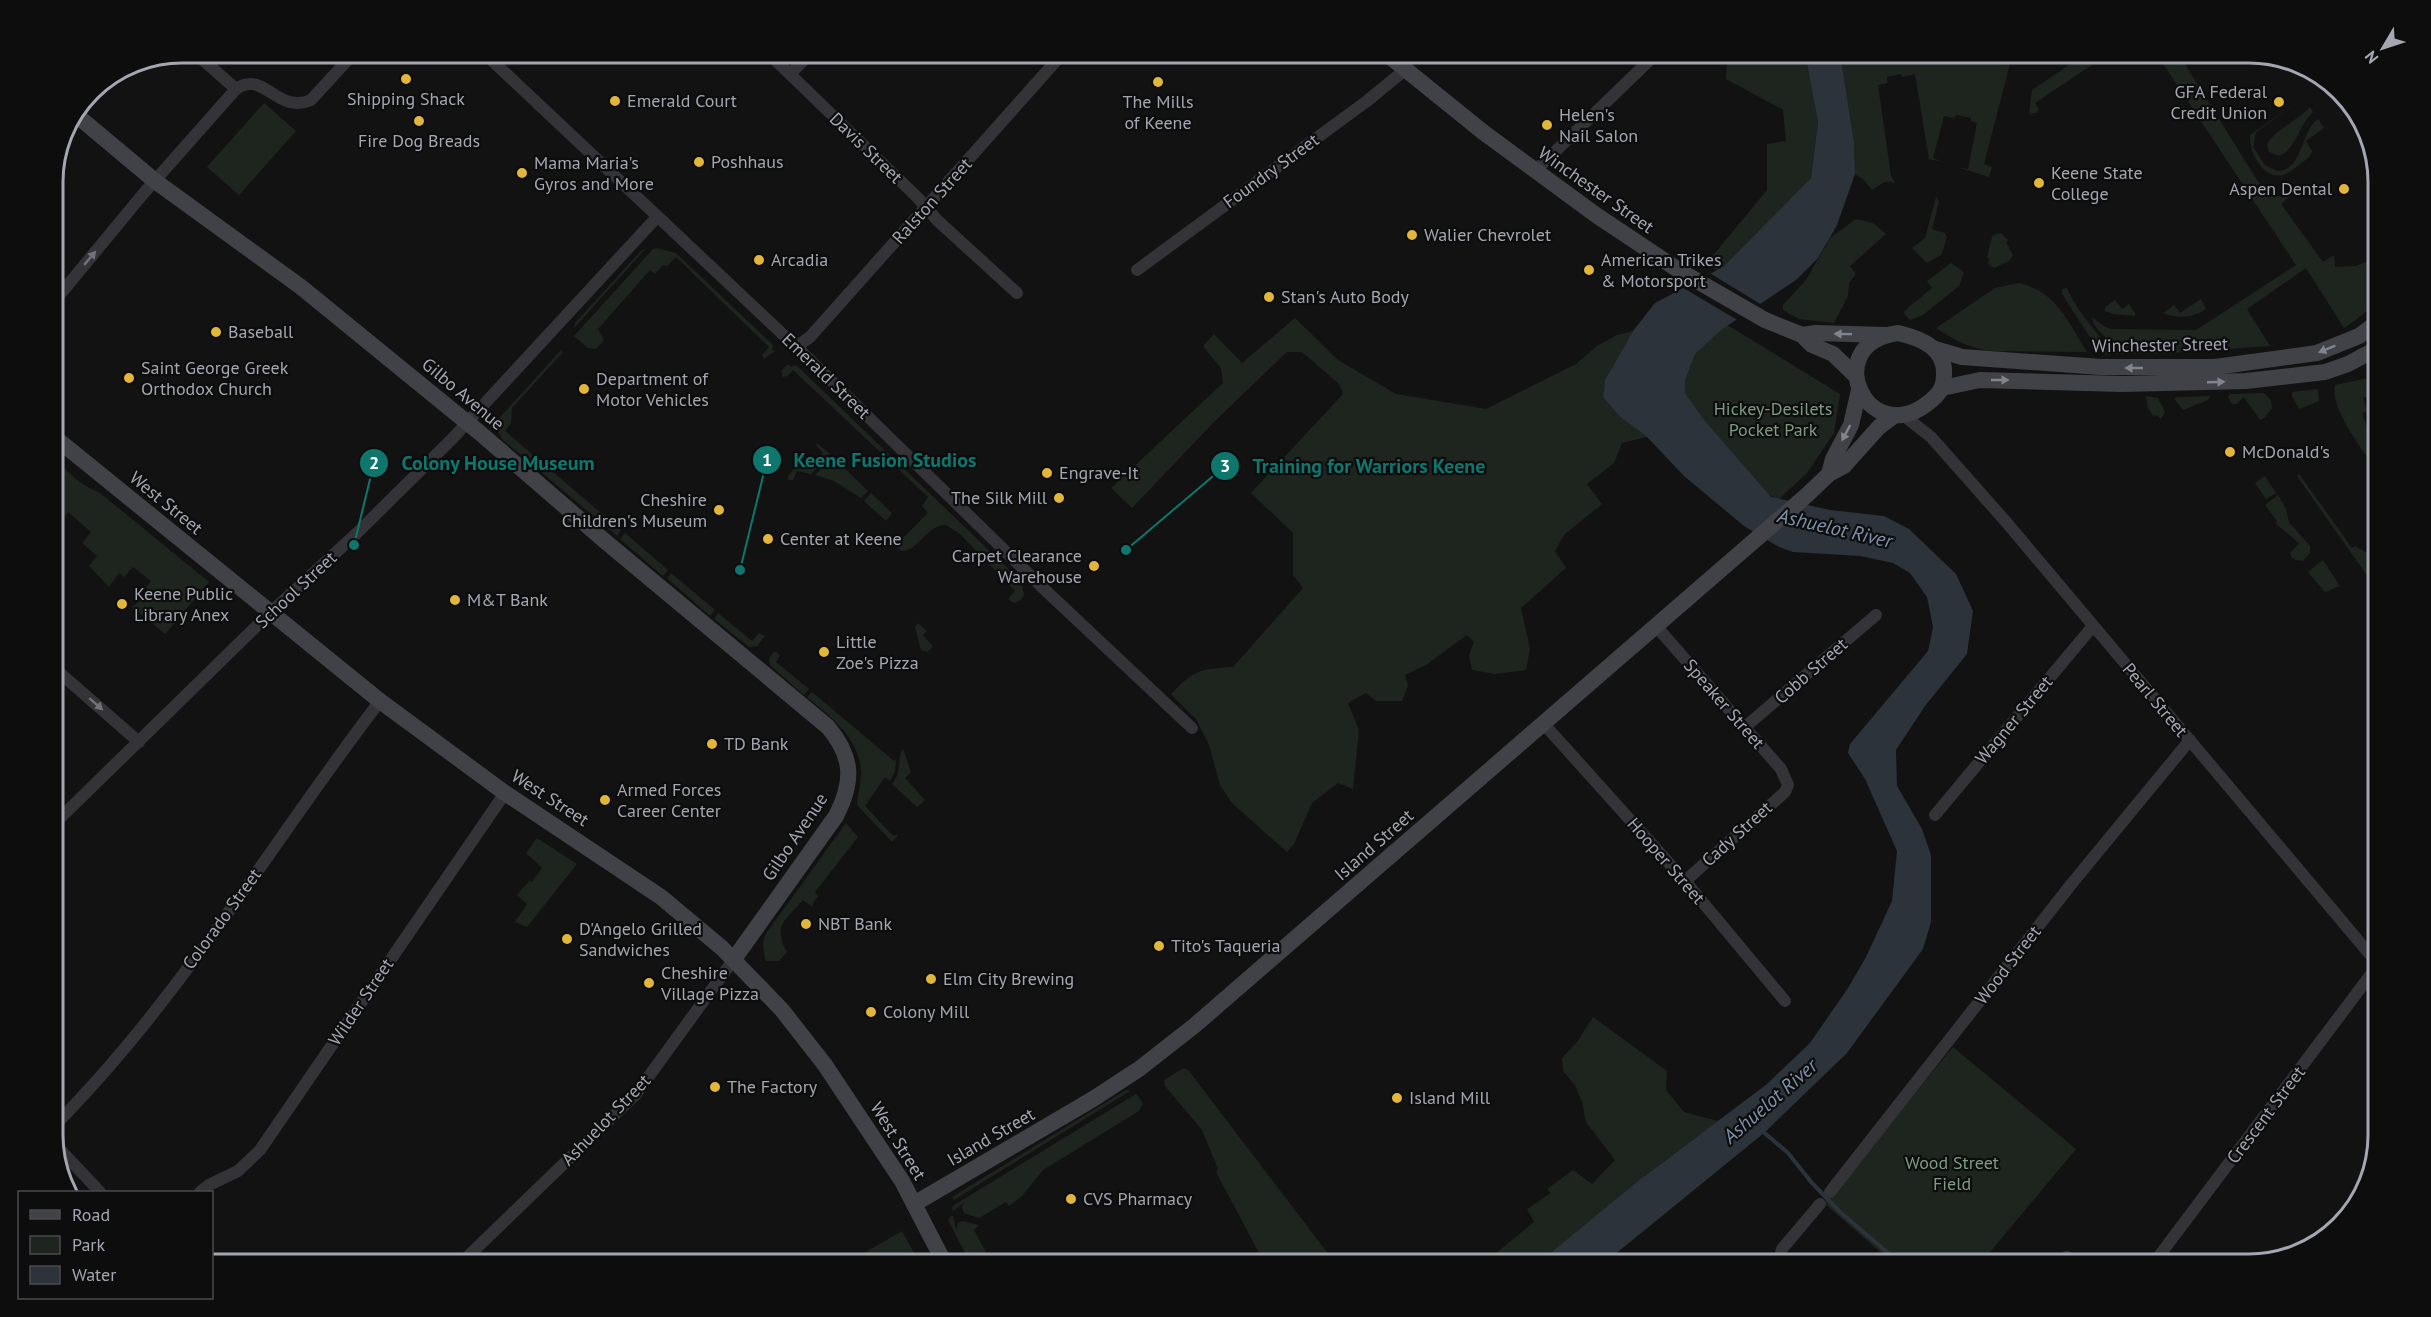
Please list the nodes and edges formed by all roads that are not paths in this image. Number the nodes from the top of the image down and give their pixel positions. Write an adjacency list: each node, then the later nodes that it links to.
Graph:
1 (206, 63): 11 (street)
2 (345, 63): 11 (street)
3 (495, 63): 16 (street, Emerald Street)
4 (778, 63): 10 (street, Davis Street)
5 (801, 63): 10 (street)
6 (1054, 63): 15 (street, Ralston Street)
7 (1397, 63): 9 (street, Winchester Street)
8 (1647, 63): 13 (street)
9 (1405, 70): 13 (street, Winchester Street); 17 (street, Foundry Street)
10 (790, 74): 15 (street, Davis Street)
11 (236, 89): 14 (street)
12 (81, 119): 14 (street, Gilbo Avenue)
13 (1535, 171): 23 (street, Winchester Street)
14 (154, 181): 19 (street, one-way to 14); 32 (street, Gilbo Avenue)
15 (926, 208): 21 (street, Davis Street); 25 (street, Ralston Street)
16 (657, 218): 25 (street, Emerald Street); 32 (street, School Street)
17 (1137, 270)
18 (63, 285): 19 (street)
19 (66, 287): 20 (street)
20 (63, 291)
21 (1017, 292)
22 (2368, 329): 26 (street, Winchester Street, one-way to 26)
23 (1802, 335): 24 (street, Winchester Street, one-way to 23); 28 (street, Winchester Street)
24 (1885, 335): 26 (street); 28 (street)
25 (796, 347): 44 (street, Emerald Street)
26 (1935, 349): 29 (street)
27 (2368, 353): 29 (street, Winchester Street, one-way to 27)
28 (1857, 383): 31 (street); 35 (street, Island Street, one-way to 35)
29 (1942, 388): 30 (street)
30 (1921, 408): 31 (street); 33 (street, Pearl Street)
31 (1899, 415): 33 (street, Pearl Street); 35 (street, Island Street)
32 (468, 423): 36 (street, School Street); 53 (street, Gilbo Avenue)
33 (1931, 437): 39 (street, Pearl Street)
34 (63, 444): 36 (street, West Street)
35 (1829, 474): 38 (street, Island Street)
36 (270, 613): 41 (street, West Street); 46 (street, School Street)
37 (1876, 615): 43 (street, Cobb Street)
38 (1656, 626): 42 (street, Island Street); 43 (street, Speaker Street)
39 (2093, 626): 45 (street, Pearl Street); 50 (street, Wagner Street)
40 (63, 676): 46 (street, one-way to 46)
41 (380, 701): 48 (street, West Street); 56 (street, Colorado Street)
42 (1543, 723): 51 (street, Hooper Street); 61 (street, Island Street)
43 (1745, 727): 47 (street, Speaker Street)
44 (1192, 729)
45 (2190, 740): 52 (street, Pearl Street); 60 (street, Wood Street)
46 (139, 742): 49 (street, School Street)
47 (1788, 785): 51 (street, Cady Street)
48 (505, 793): 53 (street, West Street); 59 (street, Wilder Street)
49 (63, 815)
50 (1935, 815)
51 (1685, 881): 55 (street, Hooper Street)
52 (2368, 952)
53 (734, 959): 61 (street, West Street); 63 (street, Ashuelot Street)
54 (2368, 977): 66 (street, Crescent Street)
55 (1785, 1001)
56 (63, 1116)
57 (64, 1154): 58 (street)
58 (99, 1191)
59 (201, 1191)
60 (1830, 1192)
61 (914, 1204): 64 (street, West Street)
62 (1820, 1204): 65 (street)
63 (470, 1254)
64 (940, 1254)
65 (1781, 1254)
66 (2160, 1254)

